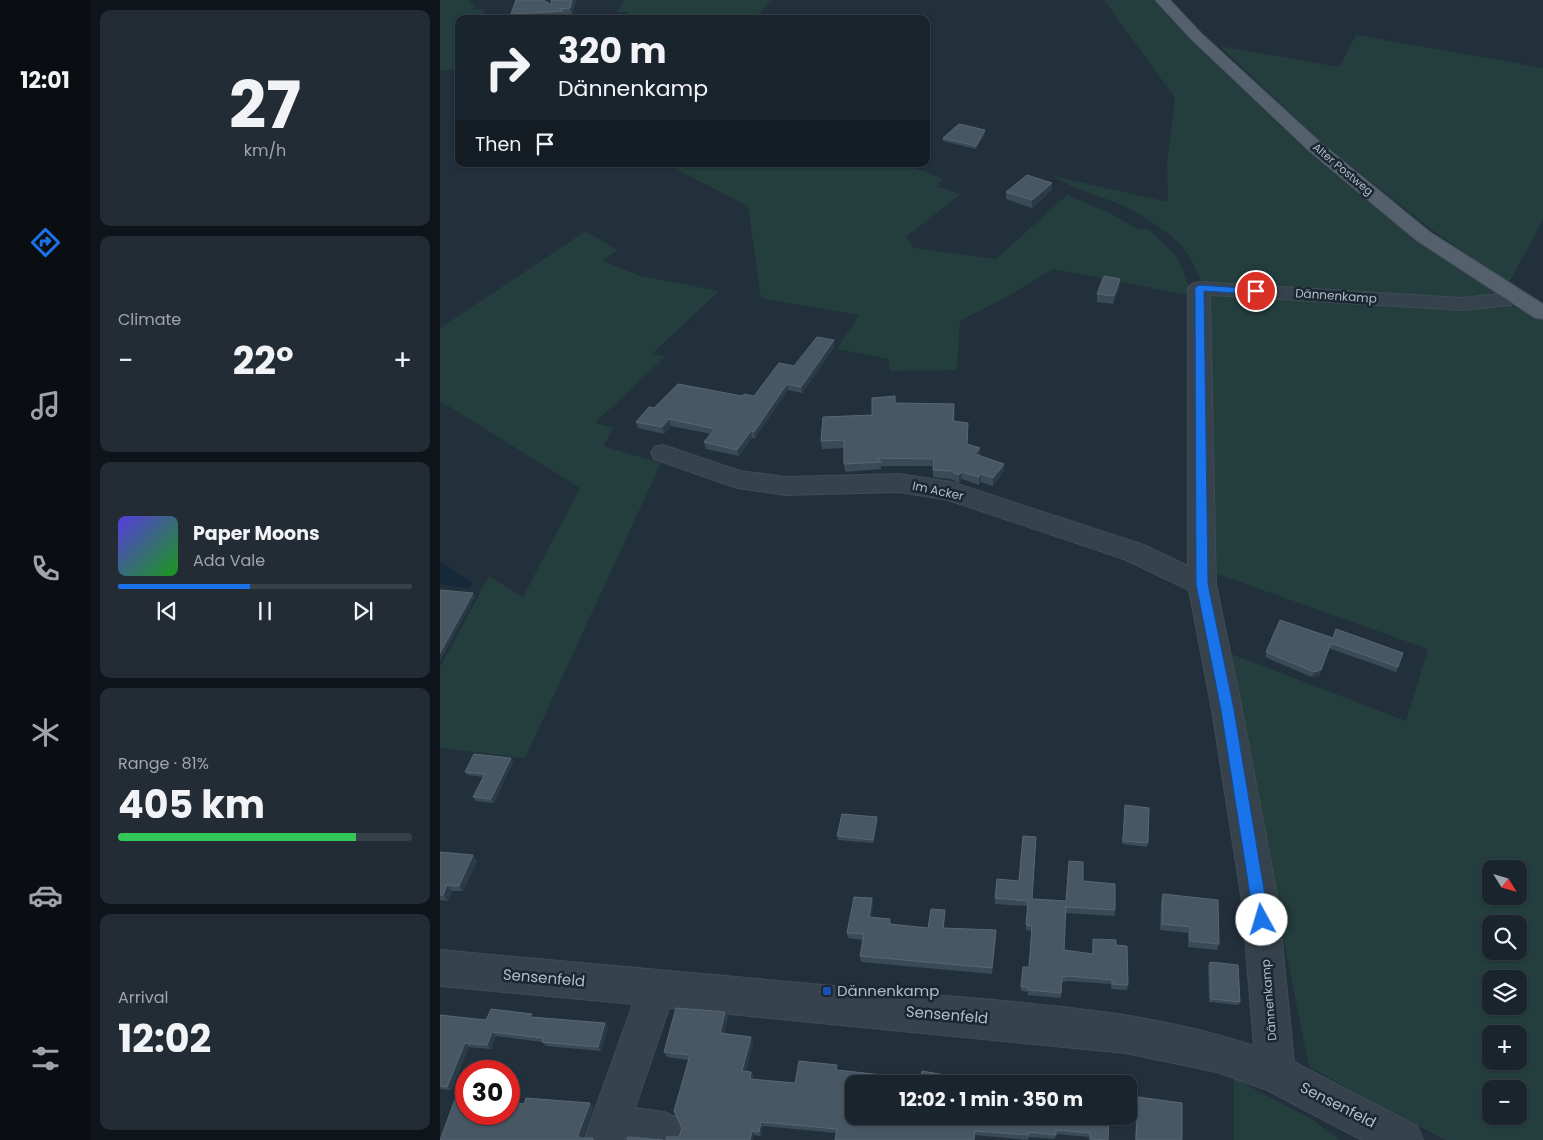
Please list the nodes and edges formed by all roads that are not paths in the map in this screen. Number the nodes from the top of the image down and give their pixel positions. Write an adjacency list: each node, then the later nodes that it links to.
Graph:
1 (1162, 0): 2 (main road, Alter Postweg)
2 (1513, 294): 3 (main road, Alter Postweg); 5 (street, Dännenkamp)
3 (1543, 313)
4 (663, 453): 5 (street, Im Acker)
5 (1202, 584): 8 (street, Dännenkamp)
6 (440, 968): 7 (street, Sensenfeld)
7 (657, 988): 8 (street, Sensenfeld); 9 (street)
8 (1276, 1073): 11 (street, Sensenfeld)
9 (606, 1132): 10 (street)
10 (661, 1140)
11 (1403, 1140)

